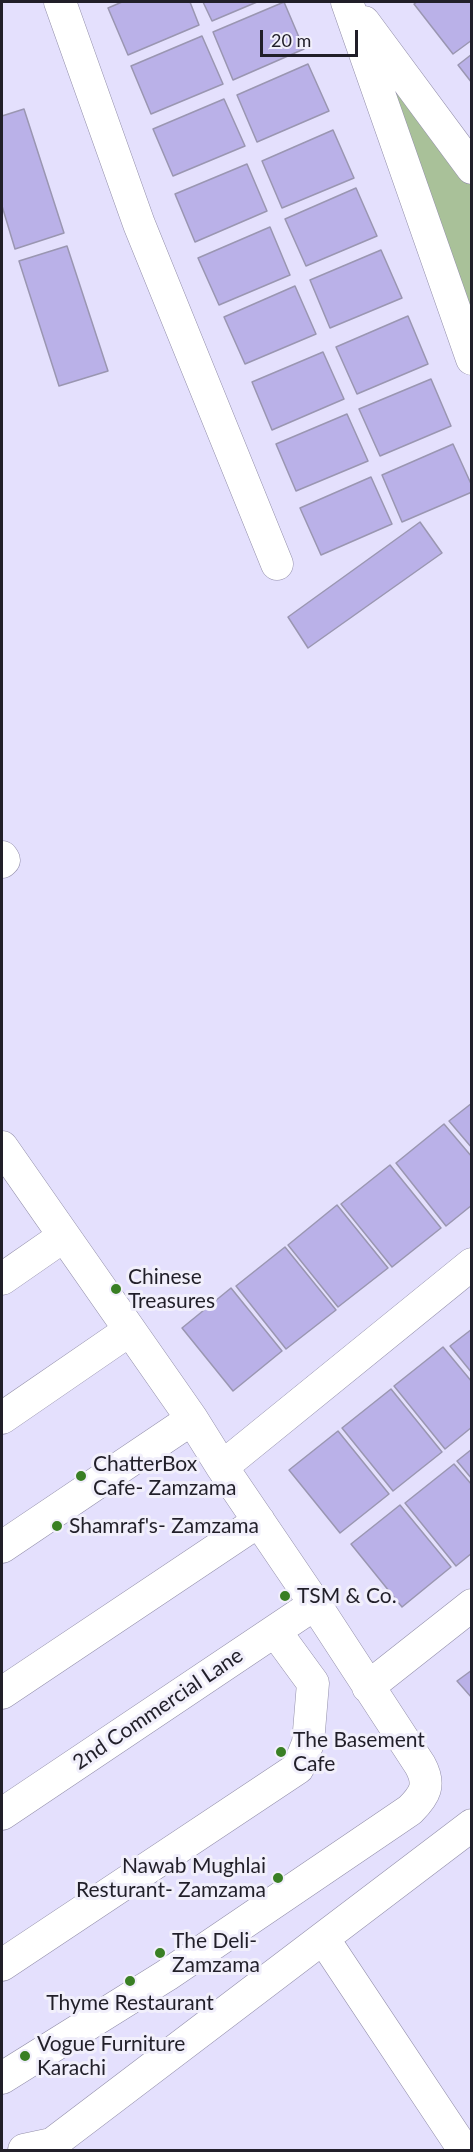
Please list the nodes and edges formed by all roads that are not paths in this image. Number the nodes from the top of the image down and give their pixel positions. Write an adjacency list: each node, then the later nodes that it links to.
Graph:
1 (60, 2): 5 (street)
2 (348, 2): 3 (street); 4 (street)
3 (471, 168)
4 (471, 360)
5 (277, 564)
6 (2, 857): 7 (street)
7 (2, 862)
8 (2, 1147): 9 (street)
9 (64, 1236): 11 (street); 12 (street)
10 (471, 1264): 15 (street)
11 (2, 1279)
12 (130, 1330): 13 (street); 14 (street)
13 (2, 1418)
14 (192, 1419): 15 (street); 17 (street)
15 (222, 1467): 16 (street)
16 (259, 1521): 18 (street); 22 (street)
17 (2, 1547)
18 (315, 1604): 20 (street, 2nd Commercial Lane); 21 (street)
19 (471, 1605): 21 (street)
20 (275, 1631): 23 (street, 2nd Commercial Lane); 26 (street)
21 (368, 1687): 27 (street)
22 (2, 1693)
23 (2, 1814)
24 (471, 1825): 25 (street)
25 (323, 1938): 28 (street); 29 (street)
26 (2, 1965)
27 (2, 2078)
28 (44, 2148)
29 (464, 2151)

